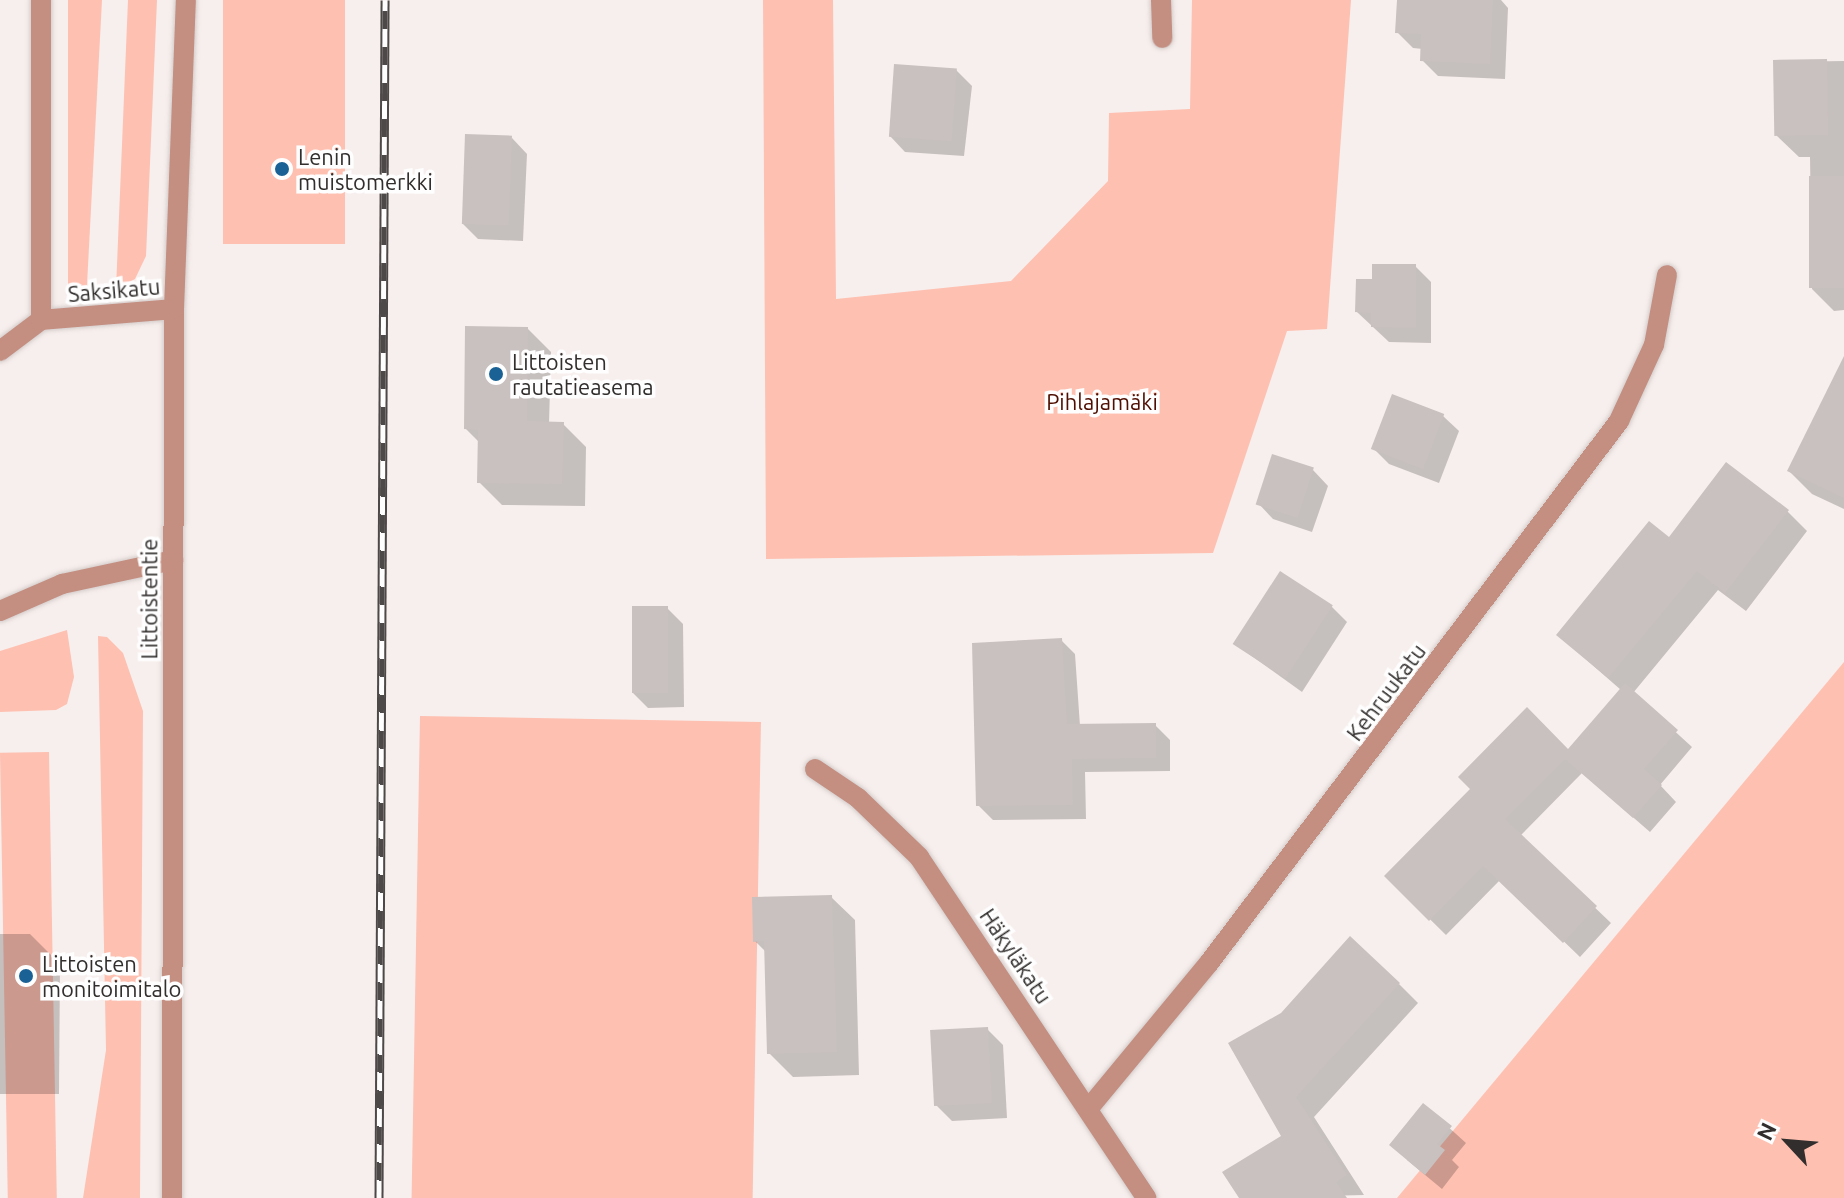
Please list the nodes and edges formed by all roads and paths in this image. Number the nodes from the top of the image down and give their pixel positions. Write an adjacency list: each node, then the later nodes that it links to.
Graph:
1 (41, 0): 7 (street, Saksikatu)
2 (186, 0): 6 (street, Littoistentie)
3 (1161, 0): 4 (street)
4 (1162, 38)
5 (1667, 275): 12 (street, Kehruukatu)
6 (174, 309): 7 (street, Saksikatu); 9 (street, Littoistentie)
7 (41, 320): 8 (street)
8 (0, 351)
9 (173, 560): 10 (street); 13 (street, Littoistentie)
10 (0, 611)
11 (815, 769): 12 (street, Häkyläkatu)
12 (1089, 1108): 14 (street, Häkyläkatu)
13 (172, 1198)
14 (1146, 1198)

